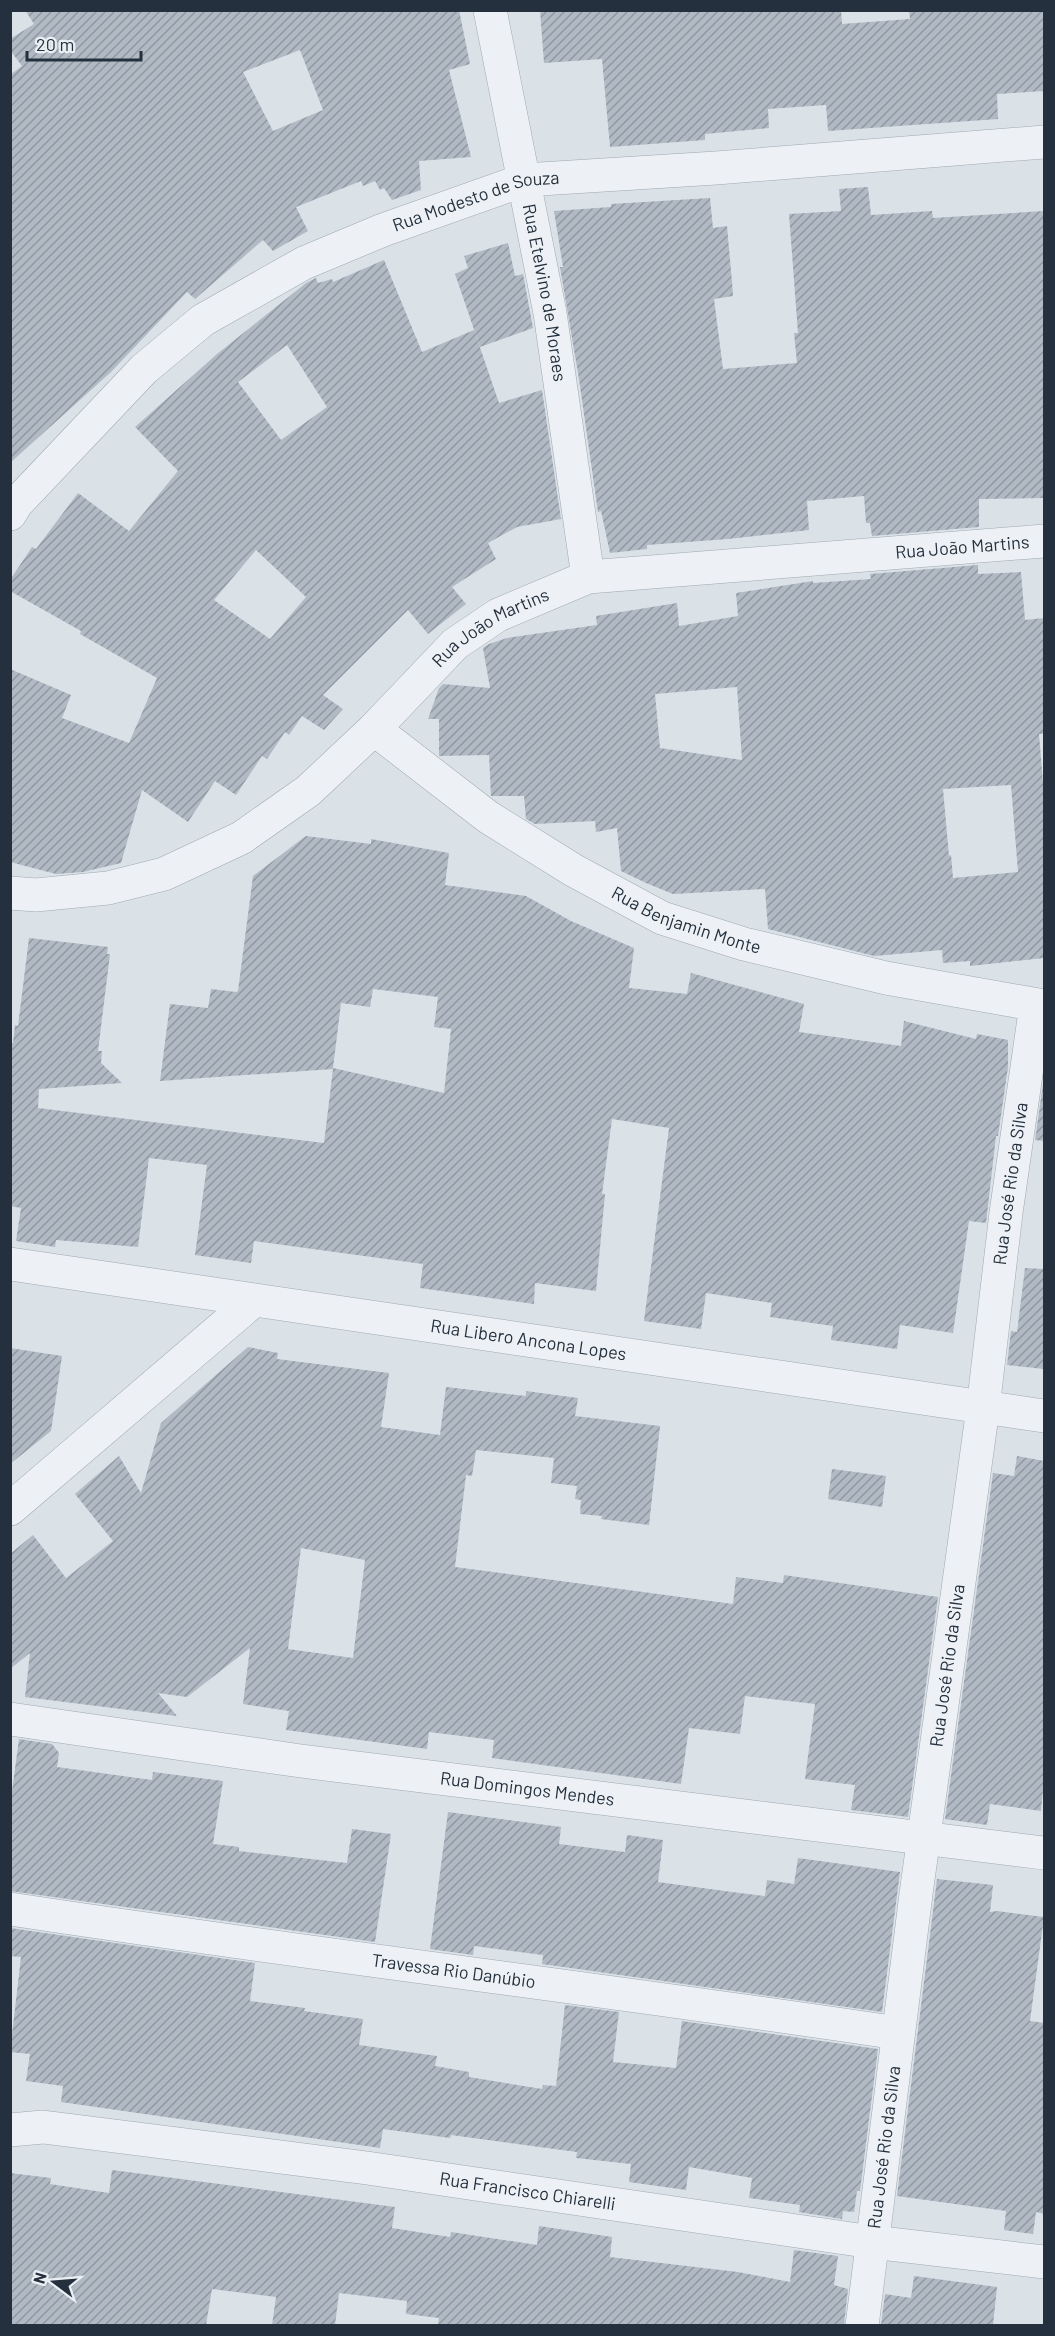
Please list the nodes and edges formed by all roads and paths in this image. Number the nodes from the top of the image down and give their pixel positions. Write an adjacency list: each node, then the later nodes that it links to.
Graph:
1 (490, 10): 3 (street, Rua Etelvino de Moraes)
2 (1044, 142): 3 (street, Rua Modesto de Souza)
3 (524, 180): 4 (street, Rua Modesto de Souza); 6 (street, Rua Etelvino de Moraes)
4 (12, 506)
5 (1044, 541): 6 (street, Rua João Martins)
6 (588, 578): 7 (street, Rua João Martins)
7 (374, 729): 8 (street, Rua João Martins); 9 (street, Rua Benjamin Monte)
8 (10, 893)
9 (1040, 1005): 12 (street, Rua José Rio da Silva)
10 (10, 1264): 11 (street, Rua Libero Ancona Lopes)
11 (253, 1301): 12 (street, Rua Libero Ancona Lopes); 14 (street)
12 (983, 1408): 13 (street, Rua Libero Ancona Lopes); 16 (street, Rua José Rio da Silva)
13 (1044, 1416)
14 (10, 1509)
15 (10, 1719): 16 (street, Rua Domingos Mendes)
16 (924, 1839): 17 (street, Rua Domingos Mendes); 19 (street, Rua José Rio da Silva)
17 (1044, 1852)
18 (10, 1909): 19 (street, Travessa Rio Danúbio)
19 (898, 2033): 21 (street, Rua José Rio da Silva)
20 (10, 2130): 21 (street, Rua Francisco Chiarelli)
21 (872, 2242): 22 (street, Rua Francisco Chiarelli); 23 (street, Rua José Rio da Silva)
22 (1044, 2262)
23 (862, 2325)

